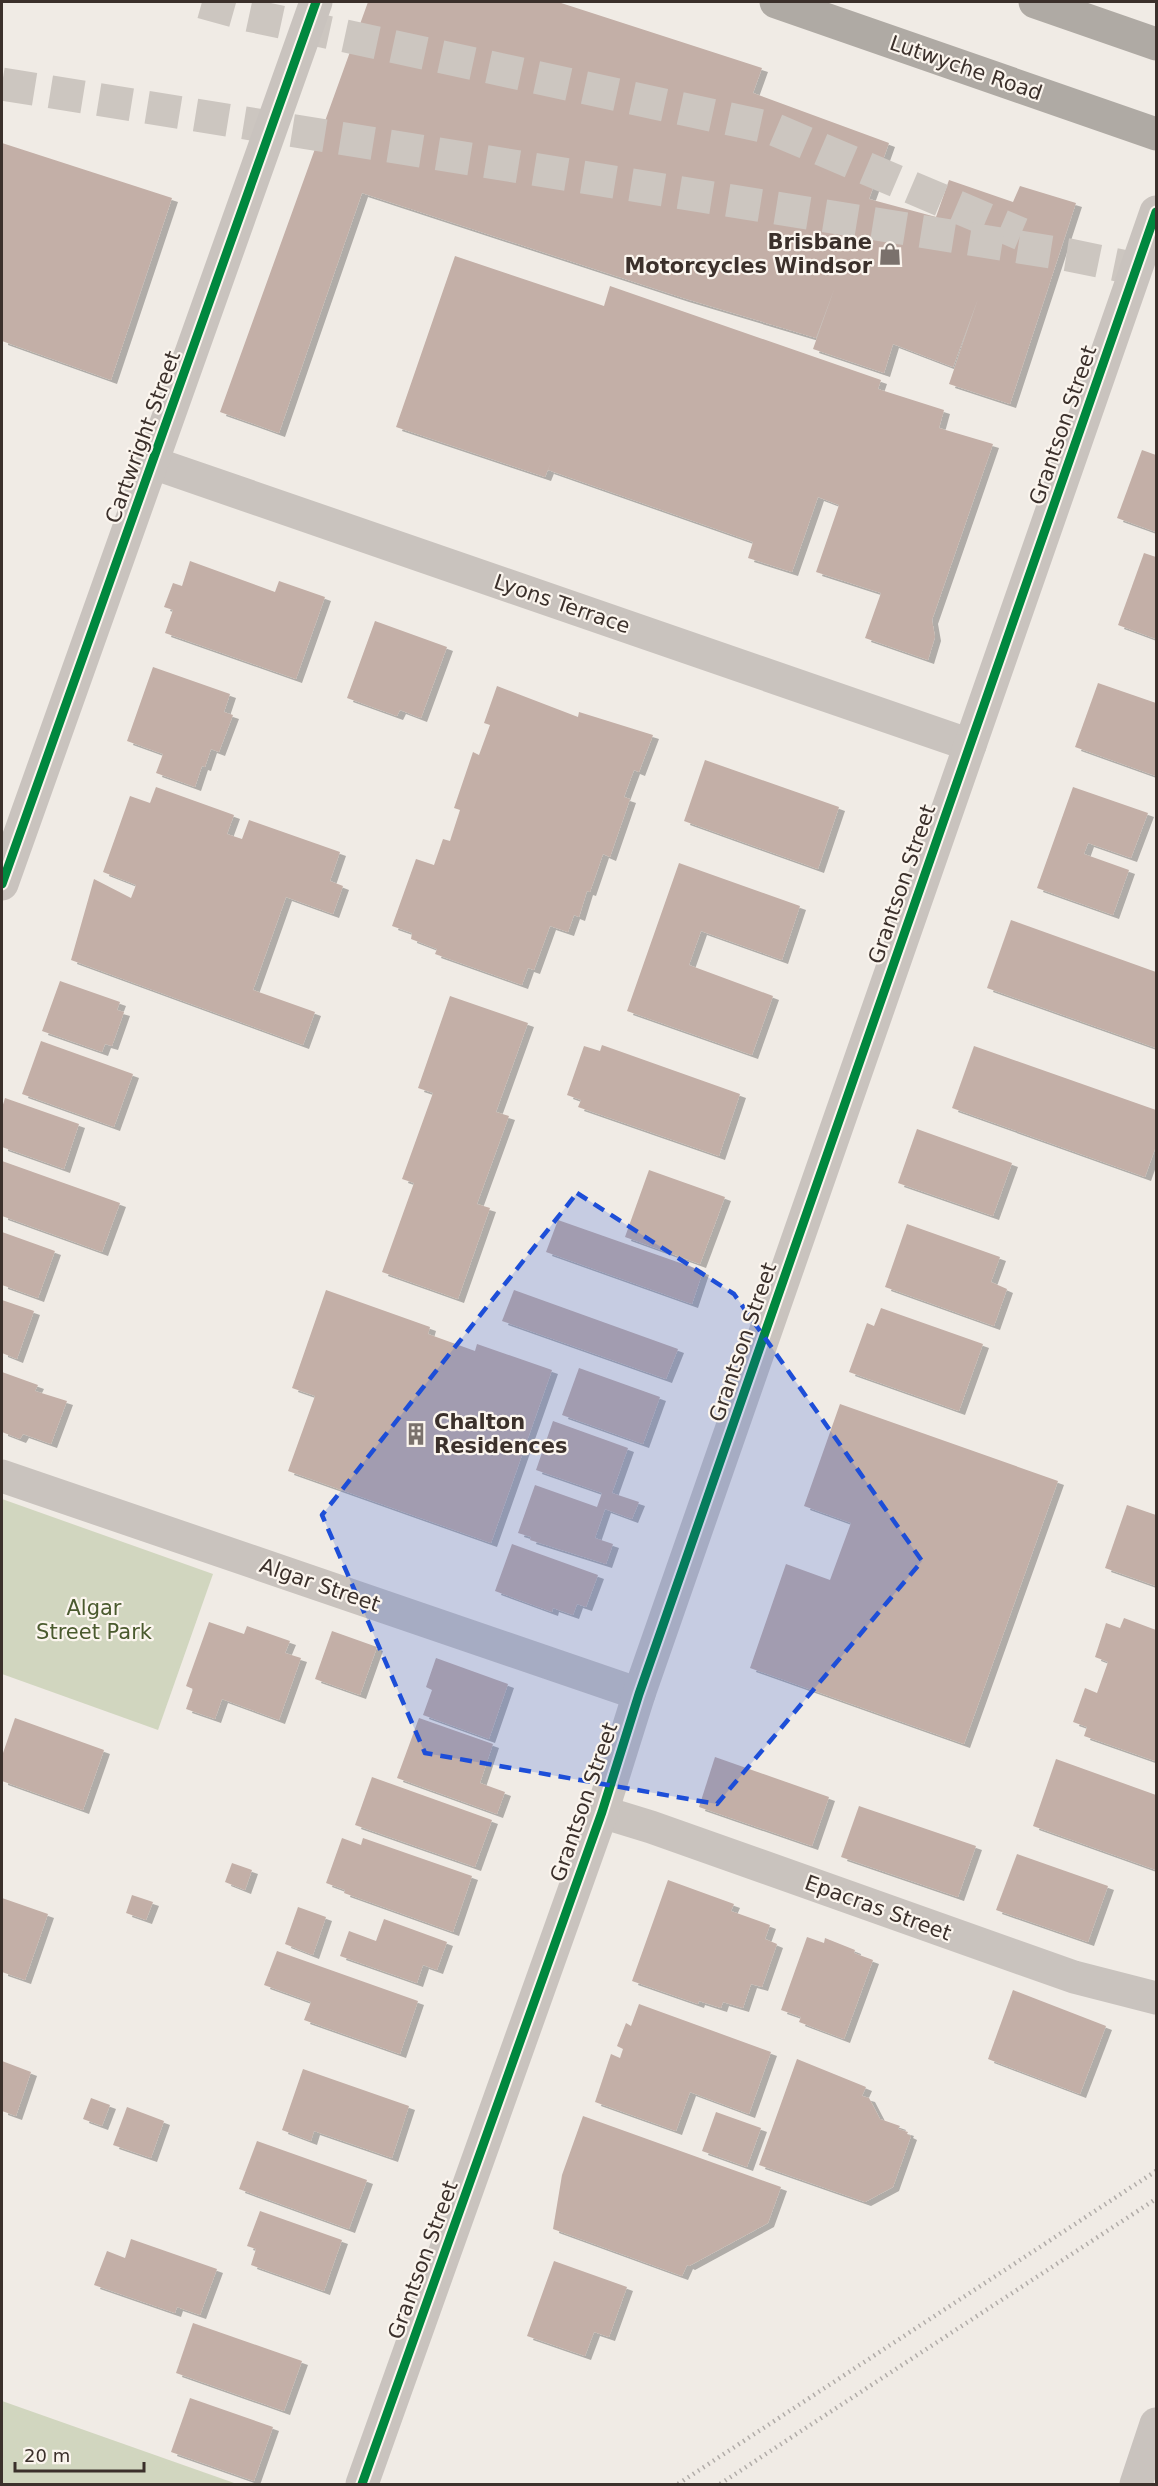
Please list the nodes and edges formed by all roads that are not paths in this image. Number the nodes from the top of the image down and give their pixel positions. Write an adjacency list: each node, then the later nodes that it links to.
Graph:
1 (316, 2): 7 (street, Cartwright Street)
2 (776, 2): 5 (highway, Lutwyche Road)
3 (1035, 2): 4 (highway)
4 (1156, 44)
5 (1156, 134)
6 (1156, 212): 8 (street, Grantson Street)
7 (153, 463): 8 (street, Lyons Terrace); 9 (street, Cartwright Street)
8 (970, 745): 11 (street, Grantson Street)
9 (2, 884)
10 (2, 1476): 11 (street, Algar Street)
11 (639, 1694): 12 (street, Grantson Street)
12 (602, 1812): 13 (street, Epacras Street); 15 (street, Grantson Street)
13 (1156, 1998)
14 (1156, 2424): 16 (street)
15 (363, 2484)
16 (1136, 2484)

